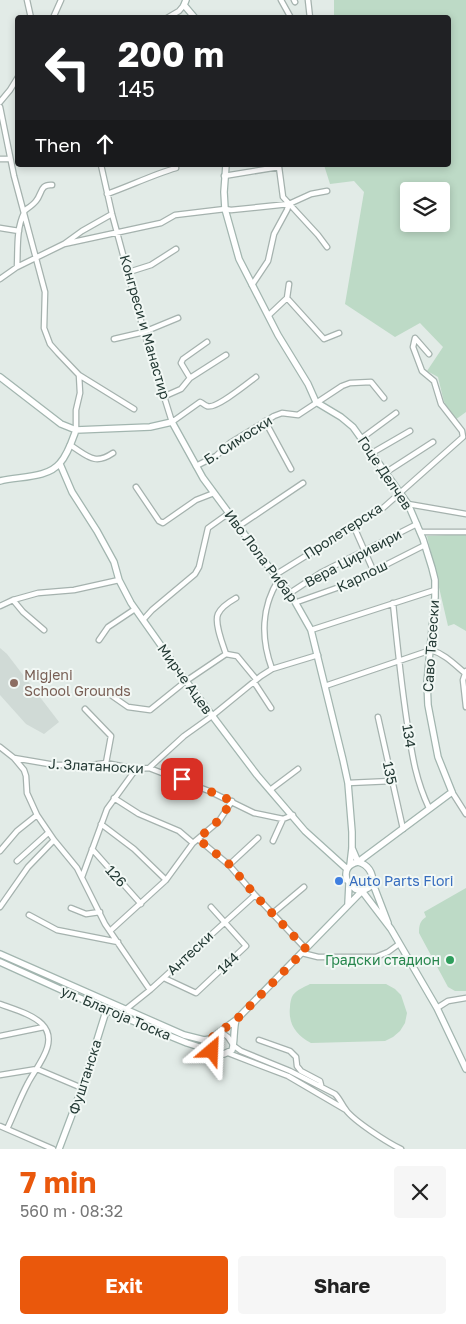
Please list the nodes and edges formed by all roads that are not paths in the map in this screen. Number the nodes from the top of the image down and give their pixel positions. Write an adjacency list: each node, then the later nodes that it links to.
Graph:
1 (27, 0): 6 (street)
2 (60, 0): 7 (street)
3 (282, 0): 10 (street)
4 (308, 0): 11 (street)
5 (185, 2): 8 (street); 9 (street)
6 (30, 15)
7 (54, 15)
8 (172, 15)
9 (193, 15)
10 (290, 15)
11 (310, 15)
12 (15, 82): 13 (street)
13 (0, 102)
14 (0, 107): 15 (street)
15 (1, 115): 16 (street)
16 (2, 128): 18 (street)
17 (0, 159): 18 (street)
18 (10, 159): 28 (street)
19 (101, 167): 25 (street, Конгреси и Манастир)
20 (226, 167): 22 (street)
21 (176, 168): 25 (street)
22 (224, 176): 26 (street); 27 (street)
23 (52, 185): 28 (street)
24 (327, 191): 26 (street)
25 (107, 194): 29 (street, Конгреси и Манастир)
26 (289, 204): 27 (street); 34 (street); 41 (street)
27 (225, 209): 32 (street); 41 (street)
28 (24, 212): 31 (street); 36 (street)
29 (112, 214): 32 (street, Конгреси и Манастир); 33 (street)
30 (0, 228): 31 (street)
31 (19, 231): 37 (street)
32 (118, 232): 33 (street); 38 (street, Конгреси и Манастир)
33 (64, 244): 36 (street)
34 (327, 247)
35 (176, 248): 38 (street)
36 (36, 258): 37 (street); 51 (street)
37 (17, 267): 39 (street)
38 (129, 272): 45 (street, Конгреси и Манастир)
39 (0, 279)
40 (289, 284): 42 (street)
41 (252, 285): 43 (street)
42 (287, 298): 43 (street); 46 (street)
43 (269, 314): 57 (street)
44 (178, 318): 45 (street)
45 (144, 332): 47 (street); 55 (street, Конгреси и Манастир)
46 (339, 333)
47 (114, 339)
48 (207, 342): 54 (street)
49 (226, 354): 54 (street)
50 (430, 354): 76 (street, Пролетерска)
51 (80, 375): 58 (street); 62 (street)
52 (0, 377): 62 (street)
53 (256, 377): 61 (street)
54 (190, 378): 55 (street)
55 (165, 396): 61 (street, Конгреси и Манастир)
56 (384, 398): 57 (street, Б. Симоски)
57 (316, 402): 60 (street, Б. Симоски); 64 (street, Гоце Делчев)
58 (134, 409)
59 (396, 413): 64 (street)
60 (265, 421): 70 (street, Б. Симоски); 71 (street)
61 (172, 422): 62 (street); 70 (street, Иво Лола Рибар)
62 (76, 430): 66 (street)
63 (410, 431): 68 (street)
64 (362, 438): 68 (street, Гоце Делчев)
65 (433, 442): 72 (street)
66 (70, 445): 67 (street); 69 (street)
67 (113, 453)
68 (372, 453): 72 (street, Гоце Делчев)
69 (60, 464): 73 (street); 90 (street, Мирче Ацев)
70 (196, 466): 77 (street, Иво Лола Рибар)
71 (291, 469)
72 (385, 473): 76 (street, Гоце Делчев)
73 (0, 481)
74 (303, 483): 82 (street)
75 (136, 487): 77 (street)
76 (399, 492): 78 (street, Гоце Делчев); 83 (street, Пролетерска)
77 (214, 493): 79 (street, Иво Лола Рибар)
78 (408, 504): 80 (street); 81 (street, Гоце Делчев)
79 (229, 513): 82 (street, Иво Лола Рибар); 99 (street)
80 (466, 514)
81 (417, 524): 84 (street, Гоце Делчев); 87 (street, Вера Циривири)
82 (239, 526): 89 (street, Иво Лола Рибар)
83 (354, 527): 87 (street); 89 (street, Пролетерска)
84 (420, 532): 85 (street); 86 (street, Гоце Делчев)
85 (466, 532)
86 (425, 546): 88 (street, Карпош); 91 (street, Гоце Делчев)
87 (366, 550): 88 (street); 92 (street, Вера Циривири)
88 (373, 570): 95 (street, Карпош)
89 (277, 577): 92 (street, Иво Лола Рибар); 107 (street)
90 (119, 580): 94 (street); 98 (street, Мирче Ацев)
91 (435, 590): 96 (street); 103 (street, Саво Тасески)
92 (290, 592): 95 (street, Иво Лола Рибар)
93 (236, 598): 104 (street)
94 (13, 600): 97 (street); 100 (street)
95 (296, 602): 101 (street, Иво Лола Рибар)
96 (393, 603): 101 (street); 106 (street, 134)
97 (0, 606)
98 (135, 609): 99 (street, Мирче Ацев); 102 (street)
99 (143, 620): 109 (street, Мирче Ацев)
100 (44, 630)
101 (311, 630): 105 (street, Иво Лола Рибар)
102 (99, 640)
103 (431, 650): 106 (street); 108 (street); 127 (street, Саво Тасески)
104 (226, 654): 109 (street); 110 (street)
105 (318, 654): 107 (street); 111 (street, Иво Лола Рибар)
106 (399, 662): 111 (street); 130 (street, 134)
107 (272, 669): 110 (street)
108 (465, 673): 113 (street)
109 (186, 681): 112 (street); 116 (street, Мирче Ацев)
110 (255, 681): 114 (street); 116 (street)
111 (325, 686): 125 (street, Иво Лола Рибар)
112 (105, 691)
113 (466, 706)
114 (271, 708)
115 (86, 709): 120 (street)
116 (212, 716): 121 (street); 126 (street, Мирче Ацев)
117 (378, 717): 124 (street, 135)
118 (0, 747): 119 (street)
119 (14, 758): 120 (street, Ј. Златаноски); 131 (street)
120 (106, 763): 123 (street, Ј. Златаноски)
121 (148, 768): 123 (street, Ј. Златаноски); 129 (street, Ј. Златаноски)
122 (298, 768): 126 (street)
123 (136, 770): 128 (street)
124 (392, 781): 125 (street); 136 (street, 135)
125 (348, 783): 143 (street, Иво Лола Рибар)
126 (270, 790): 133 (street, Мирче Ацев)
127 (452, 792): 130 (street); 132 (street, Саво Тасески)
128 (114, 798): 135 (street); 142 (street)
129 (232, 801): 134 (street, Ј. Златаноски); 139 (street)
130 (429, 808): 136 (street)
131 (37, 814): 137 (street); 145 (street)
132 (466, 814)
133 (293, 815): 134 (street); 149 (street, Мирче Ацев)
134 (283, 819): 141 (street)
135 (101, 824): 144 (street); 151 (street)
136 (403, 828): 147 (street)
137 (48, 832): 140 (street); 146 (street)
138 (258, 838): 148 (street)
139 (198, 839): 142 (street); 148 (street)
140 (54, 840): 150 (street); 160 (street)
141 (273, 841)
142 (193, 842): 151 (street)
143 (352, 848): 147 (street); 149 (street)
144 (92, 849): 150 (street); 157 (street, 126)
145 (0, 850)
146 (17, 861)
147 (358, 862): 149 (street); 153 (street)
148 (230, 865): 156 (street)
149 (348, 867): 152 (street)
150 (82, 877): 162 (street)
151 (166, 880): 157 (street)
152 (349, 884): 155 (street); 158 (street)
153 (373, 884): 155 (street); 166 (street)
154 (304, 887): 163 (street)
155 (362, 891): 158 (street); 166 (street)
156 (255, 895): 163 (street); 165 (street, Антески)
157 (141, 904): 167 (street)
158 (348, 904): 170 (street)
159 (211, 906): 165 (street, 144)
160 (0, 907)
161 (71, 908): 162 (street)
162 (100, 912): 167 (street)
163 (272, 913): 170 (street)
164 (28, 915): 168 (street)
165 (225, 921): 173 (street, Антески); 173 (street, 144)
166 (391, 930): 169 (street)
167 (110, 931): 168 (street)
168 (118, 942): 174 (street)
169 (399, 944): 170 (street); 178 (street)
170 (304, 951): 181 (street)
171 (0, 954): 176 (street)
172 (0, 962): 179 (street, ул. Благоја Тоска)
173 (164, 978): 174 (street, Антески)
174 (150, 990): 180 (street, Антески)
175 (466, 998): 178 (street)
176 (108, 1003): 179 (street, Фуштанска); 180 (street)
177 (0, 1005): 182 (street)
178 (437, 1008): 191 (street)
179 (106, 1010): 188 (street, ул. Благоја Тоска); 194 (street, Фуштанска)
180 (124, 1010): 185 (street)
181 (236, 1020): 183 (street); 187 (street)
182 (44, 1027): 184 (street); 190 (street)
183 (221, 1032): 185 (street); 187 (street)
184 (0, 1036)
185 (210, 1039): 188 (street)
186 (259, 1040): 193 (street)
187 (234, 1046): 189 (street); 193 (street)
188 (212, 1051): 189 (street, ул. Благоја Тоска)
189 (228, 1053): 195 (street)
190 (37, 1068): 192 (street); 194 (street); 197 (street)
191 (466, 1068)
192 (0, 1075)
193 (321, 1085): 195 (street)
194 (82, 1088): 199 (street, Фуштанска)
195 (346, 1110): 200 (street)
196 (0, 1126): 197 (street)
197 (7, 1129): 198 (street)
198 (52, 1149)
199 (58, 1149)
200 (401, 1149)

